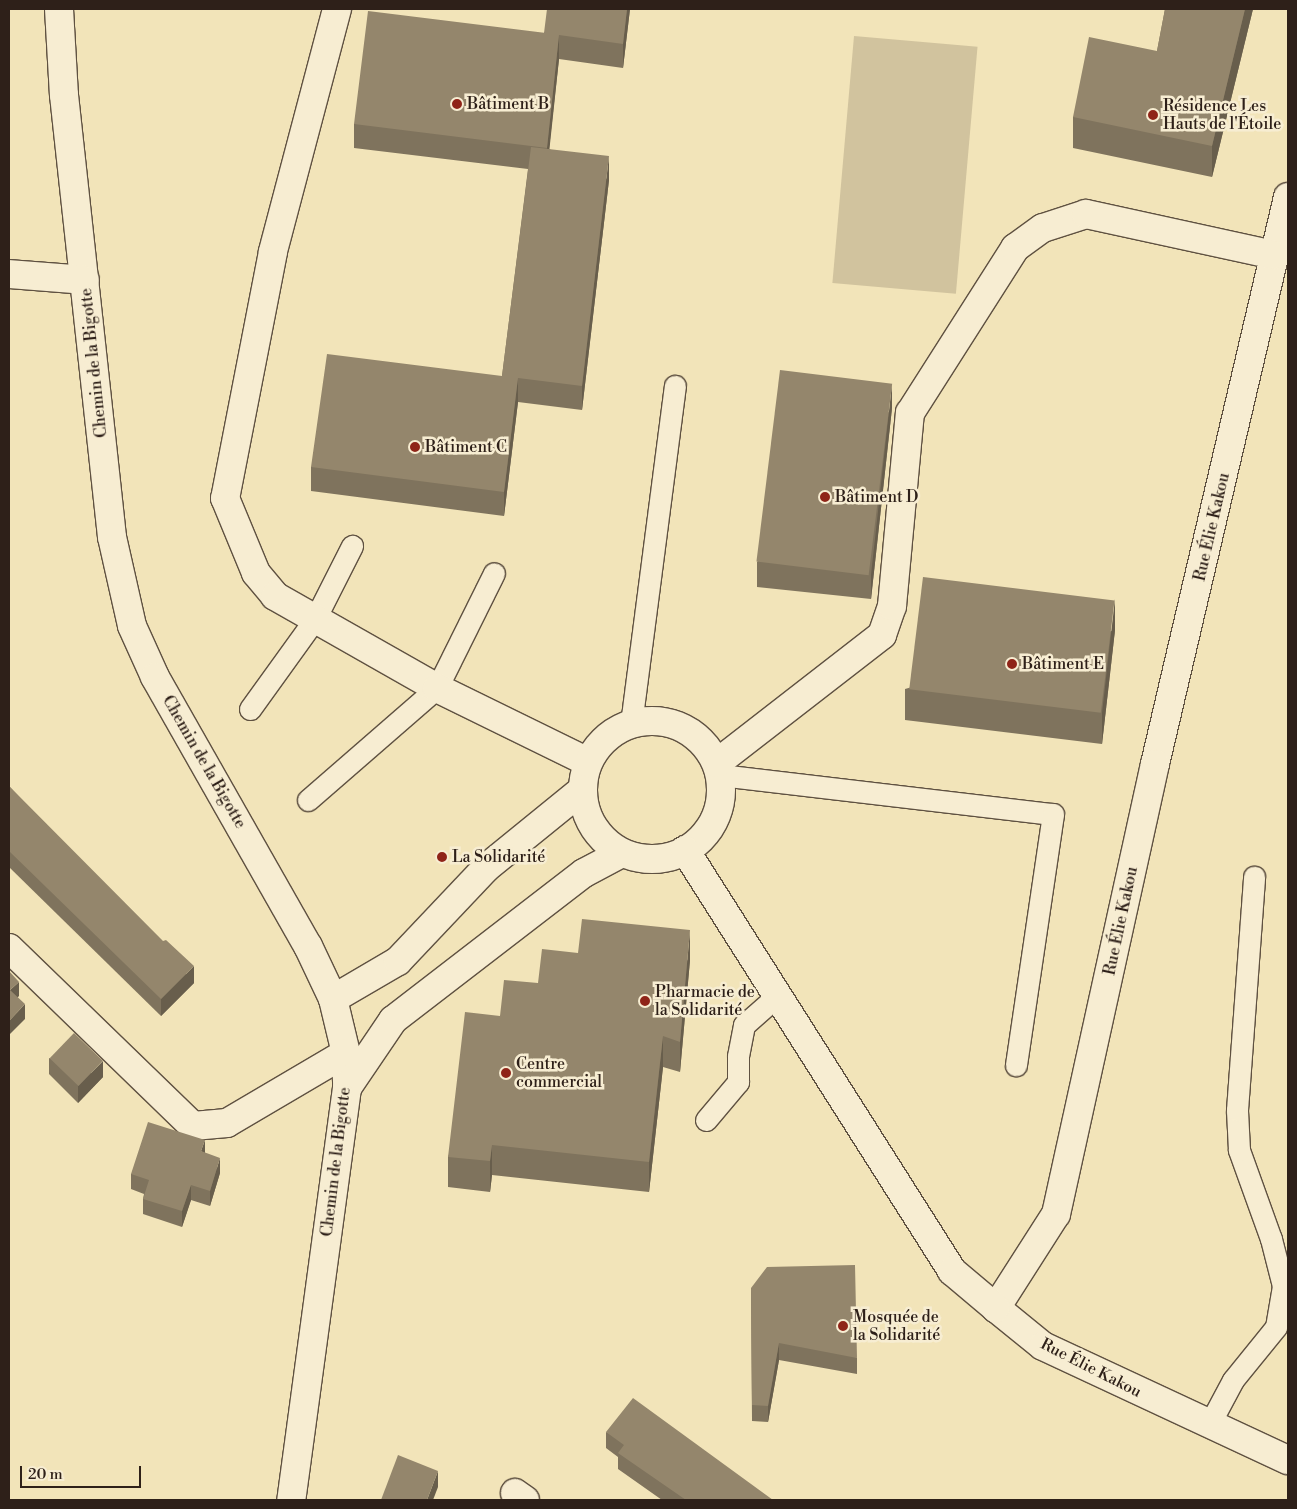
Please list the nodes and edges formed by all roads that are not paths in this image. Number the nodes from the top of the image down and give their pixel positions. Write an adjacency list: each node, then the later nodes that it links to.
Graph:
1 (60, 9): 6 (street, Chemin de la Bigotte)
2 (337, 9): 10 (street)
3 (1288, 197): 4 (street, Rue Élie Kakou)
4 (1274, 254): 15 (street); 28 (street, Rue Élie Kakou)
5 (9, 274): 6 (street)
6 (85, 280): 23 (street, Chemin de la Bigotte)
7 (675, 386): 13 (lane)
8 (352, 546): 10 (lane)
9 (494, 573): 11 (lane)
10 (315, 619): 11 (street); 12 (lane)
11 (437, 688): 14 (street); 17 (lane)
12 (250, 709)
13 (631, 724): 14 (street); 15 (street)
14 (588, 762): 16 (street)
15 (718, 769): 18 (street); 25 (lane)
16 (582, 790): 19 (street); 23 (street)
17 (308, 800)
18 (685, 850): 19 (street); 22 (street)
19 (622, 853): 26 (street)
20 (1254, 877): 29 (lane)
21 (9, 948): 24 (street)
22 (777, 996): 27 (lane); 28 (street)
23 (332, 999): 24 (street, Chemin de la Bigotte)
24 (346, 1053): 26 (street, Chemin de la Bigotte)
25 (1016, 1065)
26 (347, 1088): 31 (street, Chemin de la Bigotte)
27 (706, 1120)
28 (996, 1308): 29 (street, Rue Élie Kakou)
29 (1209, 1425): 30 (street, Rue Élie Kakou)
30 (1288, 1460)
31 (292, 1500)

